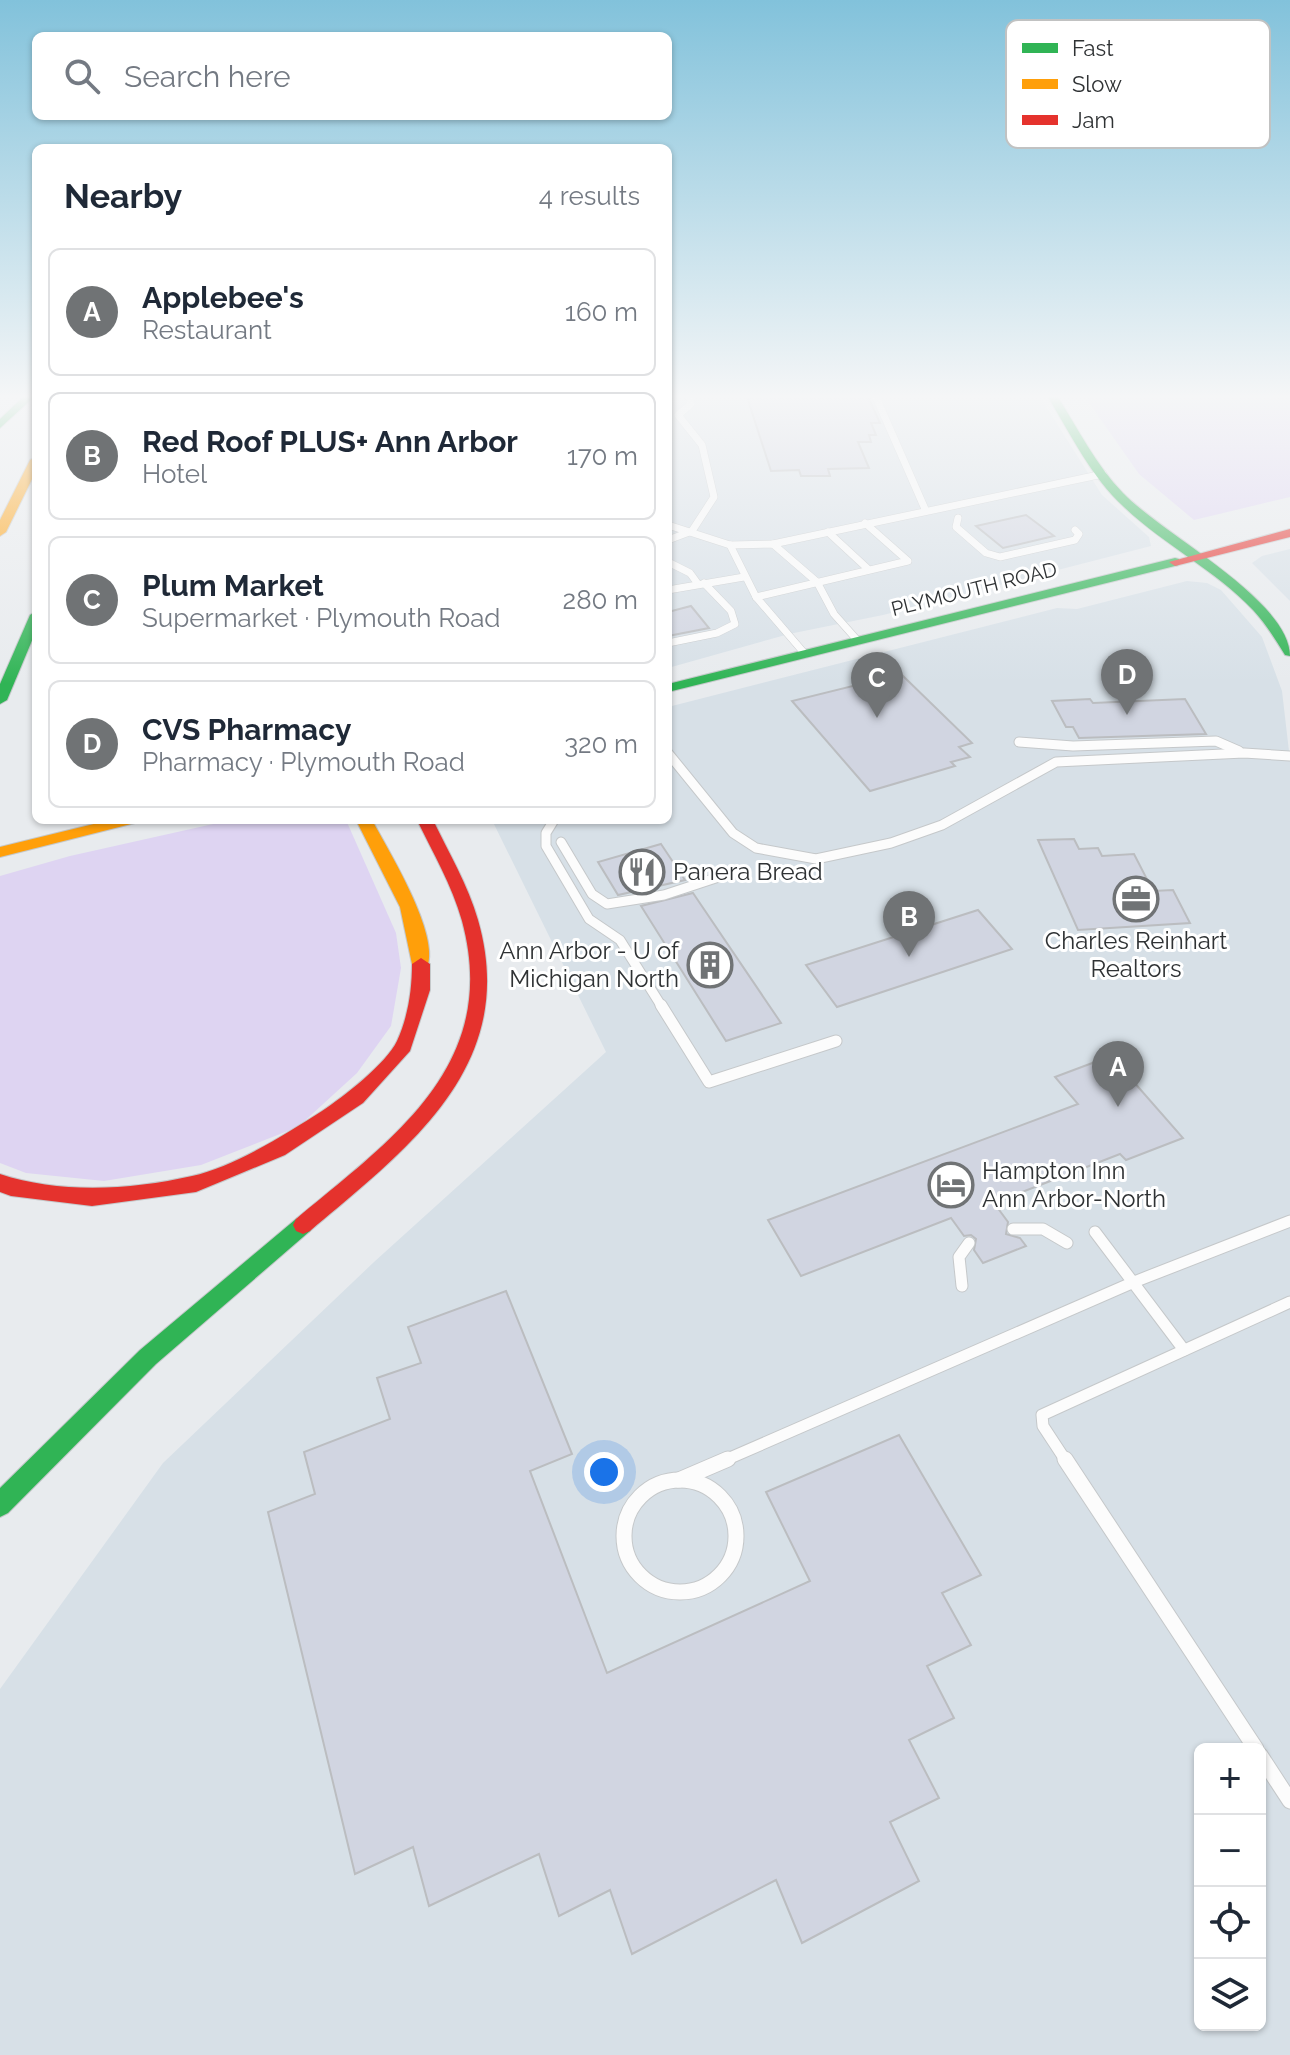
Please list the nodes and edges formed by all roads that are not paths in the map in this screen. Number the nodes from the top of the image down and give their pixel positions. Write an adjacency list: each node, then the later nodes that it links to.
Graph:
1 (20, 493): 12 (main road)
2 (713, 493): 11 (lane)
3 (918, 493): 6 (lane)
4 (1007, 493): 6 (lane)
5 (1120, 493): 18 (main road)
6 (925, 509): 8 (lane)
7 (958, 518): 10 (lane)
8 (865, 523): 13 (lane); 20 (lane)
9 (672, 526): 11 (lane)
10 (1075, 530)
11 (692, 531): 15 (lane); 17 (lane)
12 (0, 532)
13 (828, 532): 16 (lane); 20 (lane)
14 (1290, 533): 18 (main road, PLYMOUTH ROAD)
15 (672, 538)
16 (773, 544): 17 (lane); 22 (lane)
17 (730, 545): 21 (lane)
18 (1196, 557): 27 (main road, PLYMOUTH ROAD); 29 (main road)
19 (672, 564): 23 (lane)
20 (868, 569): 22 (lane)
21 (744, 577): 23 (lane); 25 (lane)
22 (817, 582): 25 (lane); 27 (lane)
23 (701, 583): 24 (lane); 28 (lane)
24 (672, 589)
25 (756, 597): 30 (lane)
26 (32, 624): 32 (main road)
27 (858, 641): 30 (main road, PLYMOUTH ROAD)
28 (672, 642)
29 (1290, 652)
30 (805, 654): 31 (main road, PLYMOUTH ROAD)
31 (672, 687)
32 (0, 700)
33 (1019, 742): 34 (lane)
34 (1244, 753): 35 (lane); 37 (lane)
35 (1290, 756)
36 (672, 758): 37 (lane)
37 (682, 770): 38 (lane)
38 (672, 773)
39 (114, 824): 44 (main road)
40 (366, 824): 47 (main road)
41 (427, 824): 58 (main road)
42 (552, 824): 46 (lane)
43 (561, 842): 45 (lane)
44 (0, 852)
45 (734, 872)
46 (836, 1041)
47 (0, 1182)
48 (1290, 1221): 53 (lane)
49 (1013, 1229): 52 (lane)
50 (1095, 1232): 53 (lane)
51 (969, 1243): 54 (lane)
52 (1067, 1243)
53 (1134, 1282): 56 (lane); 57 (lane)
54 (962, 1286)
55 (1290, 1302): 56 (lane)
56 (1184, 1350): 59 (lane)
57 (679, 1480): 57 (lane)
58 (0, 1505)
59 (1252, 1743)
60 (1266, 1764): 61 (lane)
61 (1290, 1801)

